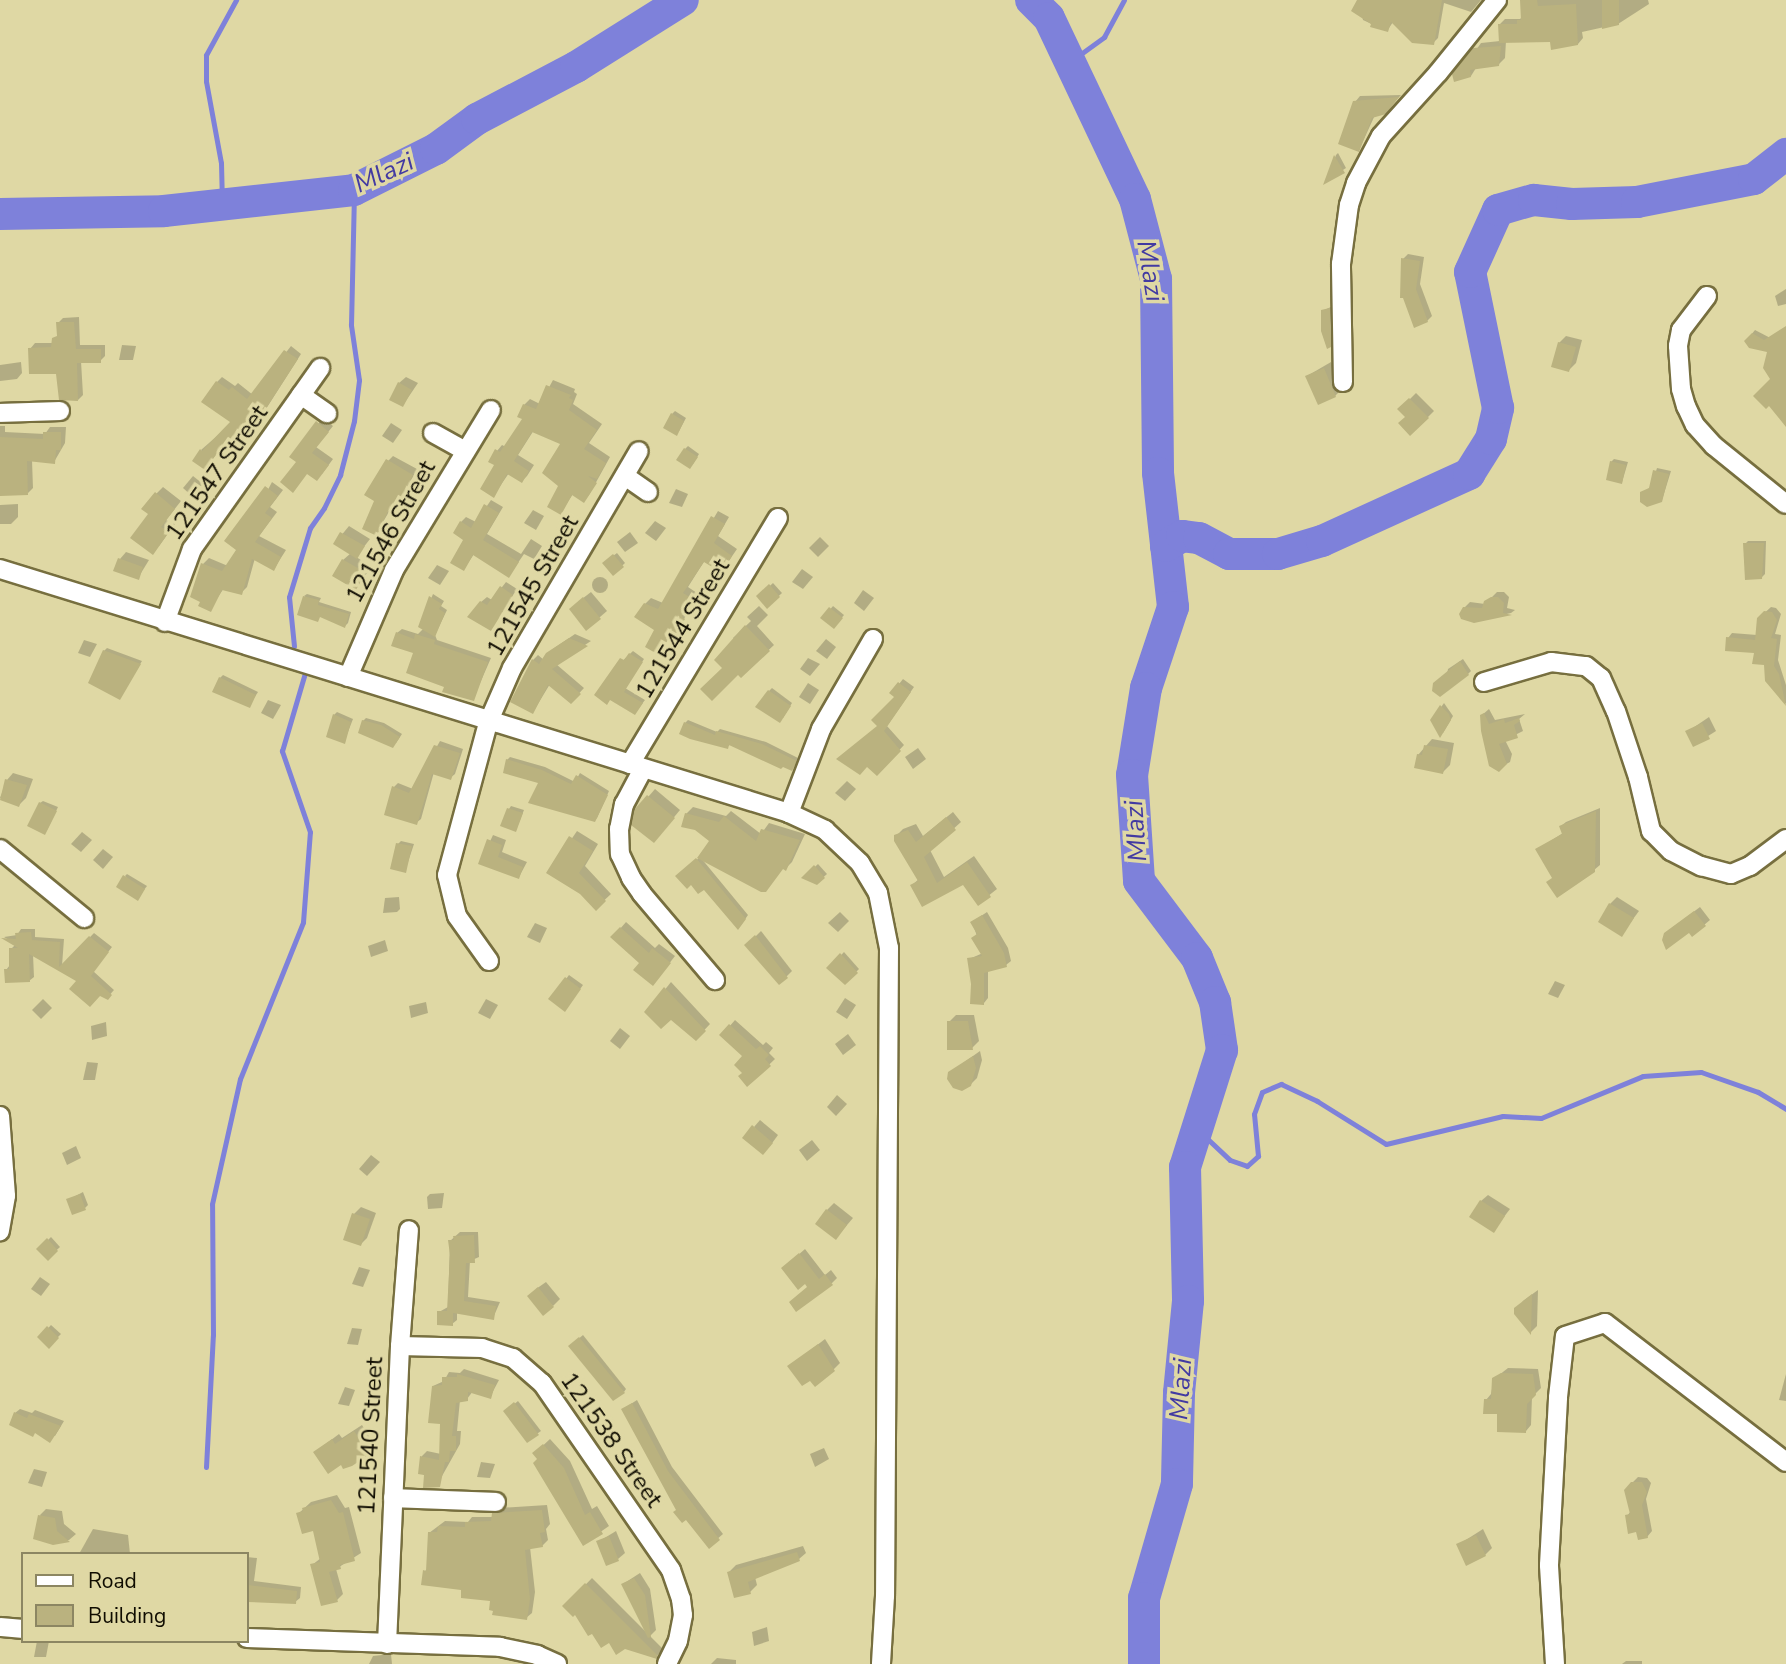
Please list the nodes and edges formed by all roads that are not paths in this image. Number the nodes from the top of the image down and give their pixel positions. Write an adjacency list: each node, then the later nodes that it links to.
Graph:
1 (1497, 0): 4 (street)
2 (1707, 296): 15 (street)
3 (320, 368): 5 (street, 121547 Street)
4 (1343, 382)
5 (302, 395): 9 (street, 121547 Street); 18 (street, 121547 Street)
6 (491, 410): 11 (street, 121546 Street)
7 (60, 411): 8 (street)
8 (0, 413)
9 (327, 413)
10 (433, 433): 11 (street, 121546 Street)
11 (464, 450): 20 (street, 121546 Street)
12 (639, 451): 13 (street, 121545 Street)
13 (625, 476): 14 (street); 22 (street, 121545 Street)
14 (648, 492)
15 (1786, 504)
16 (778, 518): 23 (street, 121544 Street)
17 (0, 569): 18 (street)
18 (165, 622): 20 (street)
19 (873, 639): 24 (street)
20 (348, 677): 22 (street)
21 (1484, 682): 25 (street)
22 (488, 723): 23 (street); 28 (street, 121545 Street)
23 (637, 766): 24 (street); 29 (street, 121544 Street)
24 (789, 813): 43 (street)
25 (1786, 839)
26 (2, 854): 27 (street)
27 (84, 918)
28 (489, 961)
29 (715, 980)
30 (0, 1116): 32 (street)
31 (409, 1230): 33 (street, 121540 Street)
32 (0, 1231)
33 (400, 1346): 35 (street, 121540 Street); 42 (street, 121538 Street)
34 (1786, 1462): 44 (street)
35 (393, 1498): 36 (street); 40 (street, 121540 Street)
36 (496, 1502)
37 (0, 1628): 38 (street)
38 (21, 1629)
39 (248, 1638): 40 (street)
40 (387, 1644): 41 (street)
41 (557, 1664)
42 (667, 1664)
43 (881, 1664)
44 (1555, 1664)

